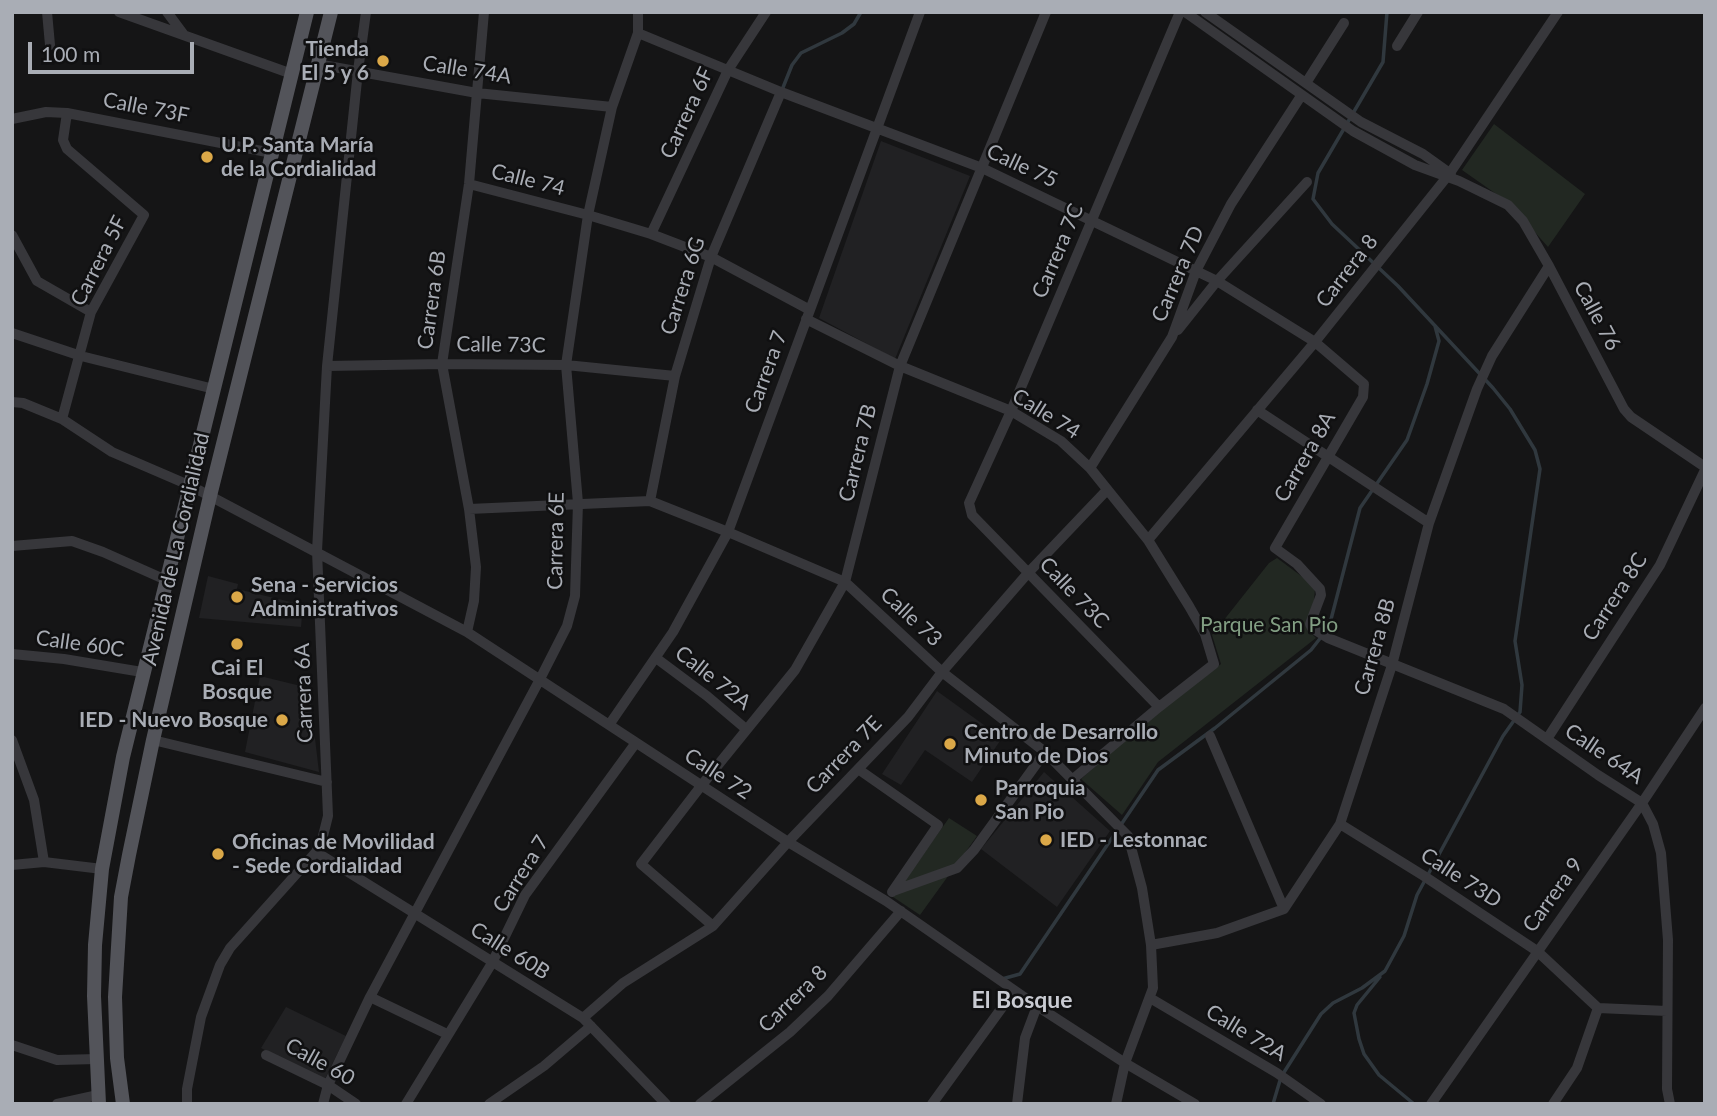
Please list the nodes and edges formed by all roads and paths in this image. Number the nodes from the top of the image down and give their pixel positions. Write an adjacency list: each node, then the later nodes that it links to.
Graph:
1 (47, 12): 19 (street)
2 (119, 12): 18 (street)
3 (167, 12): 18 (street)
4 (307, 12): 24 (main road, Avenida de La Cordialidad)
5 (331, 12): 21 (main road, Avenida de La Cordialidad)
6 (366, 12): 22 (street, Carrera 6A)
7 (484, 12): 27 (street, Carrera 6B)
8 (638, 12): 17 (street, Carrera 6E)
9 (766, 12): 23 (street, Carrera 6F)
10 (920, 12): 32 (street, Carrera 7)
11 (1045, 12): 34 (street, Carrera 7B)
12 (1183, 12): 28 (street, Calle 76); 39 (street, Carrera 7C)
13 (1205, 12): 25 (street, Calle 76)
14 (1418, 12): 20 (street)
15 (1556, 13): 35 (street, Carrera 8)
16 (1344, 23): 25 (street)
17 (638, 33): 23 (street, Calle 75); 29 (street, Carrera 6E)
18 (185, 36): 24 (street)
19 (50, 45)
20 (1398, 46)
21 (317, 64): 22 (street, Calle 74A); 68 (main road, Avenida de La Cordialidad)
22 (358, 71): 27 (street, Calle 74A); 54 (street, Carrera 6A)
23 (728, 71): 26 (street, Calle 75); 40 (street, Carrera 6F)
24 (292, 75): 33 (main road, Avenida de La Cordialidad)
25 (1306, 83): 35 (street, Calle 76)
26 (781, 92): 32 (street, Calle 75); 42 (street, Carrera 6G)
27 (477, 93): 29 (street, Calle 74A); 37 (street, Carrera 6B)
28 (1301, 96): 35 (street, Calle 76); 44 (street, Carrera 7D)
29 (612, 107): 38 (street, Carrera 6E)
30 (67, 113): 31 (street, Calle 73F); 33 (street, Calle 73F); 46 (street, Carrera 5F)
31 (12, 119)
32 (877, 128): 34 (street, Calle 75); 47 (street, Carrera 7)
33 (272, 153): 58 (main road, Avenida de La Cordialidad)
34 (982, 168): 39 (street, Calle 75); 55 (street, Carrera 7B)
35 (1452, 177): 43 (street, Calle 76); 50 (street, Carrera 8)
36 (1307, 183): 45 (street)
37 (468, 184): 38 (street, Calle 74); 52 (street, Carrera 6B)
38 (588, 215): 40 (street, Calle 74); 53 (street, Carrera 6E)
39 (1092, 221): 44 (street, Calle 75); 61 (street, Carrera 7C)
40 (651, 234): 42 (street, Calle 74)
41 (12, 235): 46 (street)
42 (711, 257): 47 (street, Calle 74); 56 (street, Carrera 6G)
43 (1549, 266): 65 (street, Calle 76); 73 (street, Carrera 8B)
44 (1196, 271): 45 (street, Calle 75); 49 (street, Carrera 7D)
45 (1217, 281): 49 (street); 50 (street, Calle 75)
46 (91, 312): 51 (street, Carrera 5F)
47 (808, 314): 55 (street, Calle 74); 74 (street, Carrera 7)
48 (12, 333): 51 (street)
49 (1172, 337): 64 (street, Carrera 7D)
50 (1315, 342): 57 (street, Calle 75); 60 (street, Carrera 8)
51 (81, 356): 58 (street); 62 (street, Carrera 5F)
52 (442, 363): 53 (street, Calle 73C); 54 (street, Calle 73C); 72 (street, Carrera 6B)
53 (566, 365): 56 (street, Calle 73C); 70 (street, Carrera 6E)
54 (327, 366): 77 (street, Carrera 6A)
55 (900, 366): 61 (street, Calle 74); 80 (street, Carrera 7B)
56 (675, 376): 69 (street, Carrera 6G)
57 (1364, 384): 63 (street, Carrera 8A)
58 (214, 389): 66 (main road, Avenida de La Cordialidad)
59 (12, 402): 62 (street, Calle 72)
60 (1257, 410): 63 (street); 75 (street, Carrera 8)
61 (1011, 411): 64 (street, Calle 74); 71 (street, Carrera 7C)
62 (62, 419): 66 (street, Calle 72)
63 (1328, 456): 73 (street); 81 (street, Carrera 8A)
64 (1090, 468): 67 (street, Calle 74)
65 (1705, 469): 94 (street, Carrera 8C)
66 (191, 486): 68 (street, Calle 72); 79 (main road, Avenida de La Cordialidad)
67 (1107, 490): 75 (street, Calle 74); 78 (street, Carrera 7E)
68 (210, 496): 77 (street, Calle 72); 96 (main road, Avenida de La Cordialidad)
69 (650, 501): 70 (street, Calle 73); 74 (street, Calle 73)
70 (578, 503): 72 (street, Calle 73); 88 (street, Carrera 6E)
71 (969, 503): 78 (street, Calle 73C)
72 (469, 509): 82 (street, Carrera 6B)
73 (1429, 523): 85 (street, Carrera 8B)
74 (728, 532): 80 (street, Calle 73); 84 (street, Carrera 7)
75 (1148, 540): 89 (street, Calle 74)
76 (12, 546): 79 (street)
77 (317, 551): 82 (street, Calle 72); 102 (street, Carrera 6A)
78 (1028, 573): 87 (street, Carrera 7E); 89 (street, Calle 73C)
79 (166, 580): 86 (main road, Avenida de La Cordialidad)
80 (845, 582): 87 (street, Calle 73); 92 (street, Carrera 7B)
81 (1310, 624): 85 (street, Calle 64A)
82 (467, 632): 88 (street, Calle 72)
83 (12, 654): 86 (street, Calle 60C)
84 (656, 658): 91 (street, Carrera 7); 92 (street, Calle 72A)
85 (1392, 665): 94 (street, Calle 64A); 105 (street, Carrera 8B)
86 (142, 672): 110 (main road, Avenida de La Cordialidad)
87 (942, 672): 98 (street, Calle 73); 100 (street, Carrera 7E)
88 (539, 681): 91 (street, Calle 72); 114 (street, Carrera 6E)
89 (1158, 707): 101 (street)
90 (1705, 708): 104 (street, Carrera 9)
91 (609, 725): 97 (street, Calle 72)
92 (746, 729): 103 (street, Carrera 7B)
93 (1210, 736): 112 (street)
94 (1547, 739): 104 (street, Calle 64A)
95 (12, 740): 99 (street)
96 (153, 740): 102 (street); 134 (main road, Avenida de La Cordialidad)
97 (635, 744): 103 (street, Calle 72); 118 (street, Carrera 7)
98 (1045, 752): 101 (street, Calle 73); 111 (street)
99 (16, 764): 108 (street)
100 (858, 769): 106 (street, Carrera 7E); 111 (street)
101 (1073, 779): 116 (street, Calle 73)
102 (327, 782): 107 (street, Carrera 6A)
103 (701, 786): 106 (street, Calle 72); 115 (street, Carrera 7B)
104 (1643, 803): 117 (street, Carrera 9); 124 (street, Calle 64A)
105 (1340, 824): 112 (street, Carrera 8B); 117 (street, Calle 73D)
106 (788, 842): 111 (street, Calle 72); 115 (street, Carrera 7E)
107 (316, 852): 114 (street, Calle 60B); 135 (street, Carrera 6A)
108 (44, 862): 109 (street); 110 (street)
109 (12, 865)
110 (102, 869): 129 (main road, Avenida de La Cordialidad)
111 (890, 896): 113 (street, Calle 72)
112 (1284, 909): 116 (street)
113 (901, 911): 119 (street, Calle 72); 141 (street, Carrera 8)
114 (415, 913): 118 (street, Calle 60B); 121 (street, Carrera 6E)
115 (713, 926): 125 (street, Carrera 7E)
116 (1151, 945): 120 (street, Calle 73)
117 (1537, 951): 123 (street, Calle 73D); 147 (street, Carrera 9)
118 (492, 963): 125 (street, Calle 60B); 126 (street, Carrera 7)
119 (1014, 991): 122 (street, Calle 72); 142 (street)
120 (1151, 993): 130 (street); 146 (street, Calle 72A)
121 (370, 997): 126 (street); 131 (street, Carrera 6E)
122 (1037, 1006): 130 (street, Calle 72); 143 (street)
123 (1598, 1008): 124 (street); 148 (street)
124 (1667, 1011): 149 (street, Calle 64A)
125 (587, 1022): 139 (street, Carrera 7E); 140 (street, Calle 60B)
126 (447, 1034): 138 (street, Carrera 7)
127 (12, 1045): 129 (street)
128 (266, 1055): 131 (street, Calle 60)
129 (97, 1059): 132 (main road, Avenida de La Cordialidad)
130 (1125, 1063): 144 (street); 145 (street, Calle 72)
131 (328, 1085): 136 (street, Carrera 6E); 137 (street, Calle 60)
132 (99, 1099): 133 (street)
133 (57, 1104)
134 (123, 1104)
135 (187, 1104)
136 (323, 1104)
137 (356, 1104)
138 (405, 1104)
139 (489, 1104)
140 (666, 1104)
141 (700, 1104)
142 (932, 1104)
143 (1017, 1104)
144 (1116, 1104)
145 (1195, 1104)
146 (1321, 1104)
147 (1431, 1104)
148 (1553, 1104)
149 (1670, 1104)

